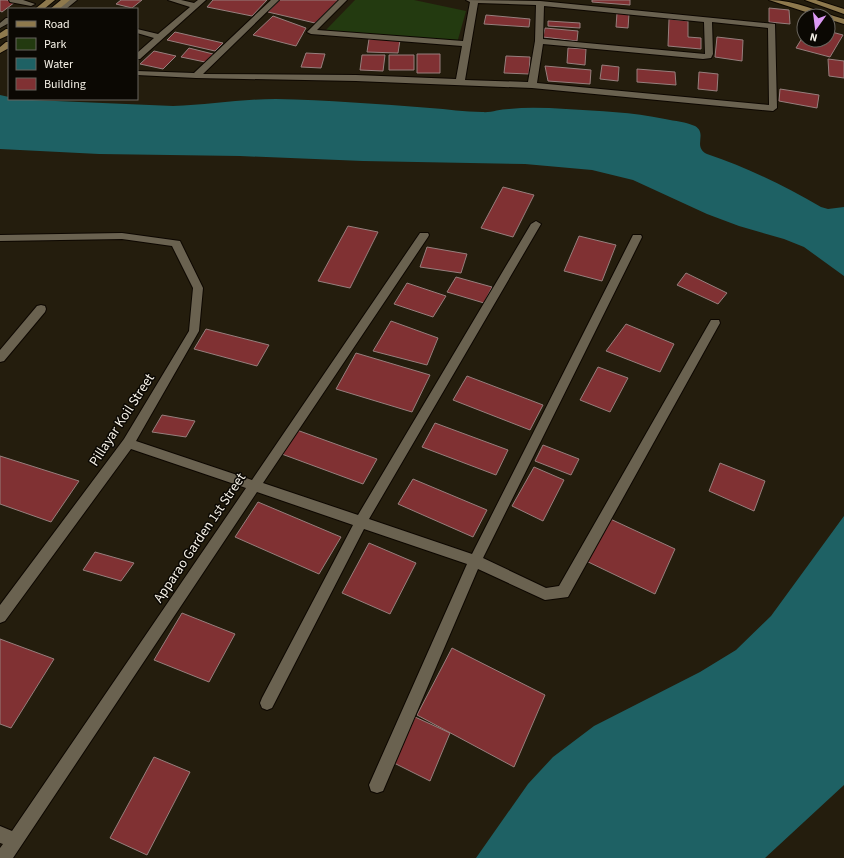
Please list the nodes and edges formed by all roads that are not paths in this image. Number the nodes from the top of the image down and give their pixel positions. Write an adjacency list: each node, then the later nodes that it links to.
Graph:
1 (13, 0): 13 (street)
2 (51, 0): 15 (main road)
3 (66, 0): 16 (main road)
4 (73, 0): 17 (street)
5 (172, 0): 14 (street)
6 (202, 0): 14 (street)
7 (274, 0): 29 (street)
8 (343, 0): 24 (street)
9 (472, 0): 12 (street); 24 (street)
10 (773, 0): 18 (main road)
11 (809, 0): 19 (main road)
12 (540, 3): 20 (street); 23 (street)
13 (30, 4)
14 (195, 6): 22 (street)
15 (40, 8)
16 (55, 8)
17 (62, 8)
18 (803, 8)
19 (844, 12)
20 (708, 20): 23 (street); 31 (street)
21 (138, 31): 22 (street)
22 (160, 37): 27 (street)
23 (539, 41): 31 (street)
24 (466, 44): 30 (street)
25 (8, 45): 26 (main road)
26 (0, 52)
27 (138, 56)
28 (138, 73): 29 (street)
29 (196, 76): 30 (street)
30 (460, 82): 31 (street)
31 (532, 85)
32 (536, 224): 41 (street)
33 (424, 235): 40 (street, Apparao Garden 1st Street)
34 (637, 237): 42 (street)
35 (0, 238): 39 (street, Pillayar Koil Street)
36 (41, 309): 38 (street)
37 (715, 323): 42 (street)
38 (0, 358)
39 (128, 443): 40 (street); 43 (street, Pillayar Koil Street)
40 (254, 486): 41 (street); 46 (street, Apparao Garden 1st Street)
41 (361, 522): 42 (street); 44 (street)
42 (475, 561): 45 (street)
43 (0, 616)
44 (267, 703)
45 (377, 785)
46 (7, 837): 47 (street, Apparao Garden 1st Street)
47 (3, 858)

